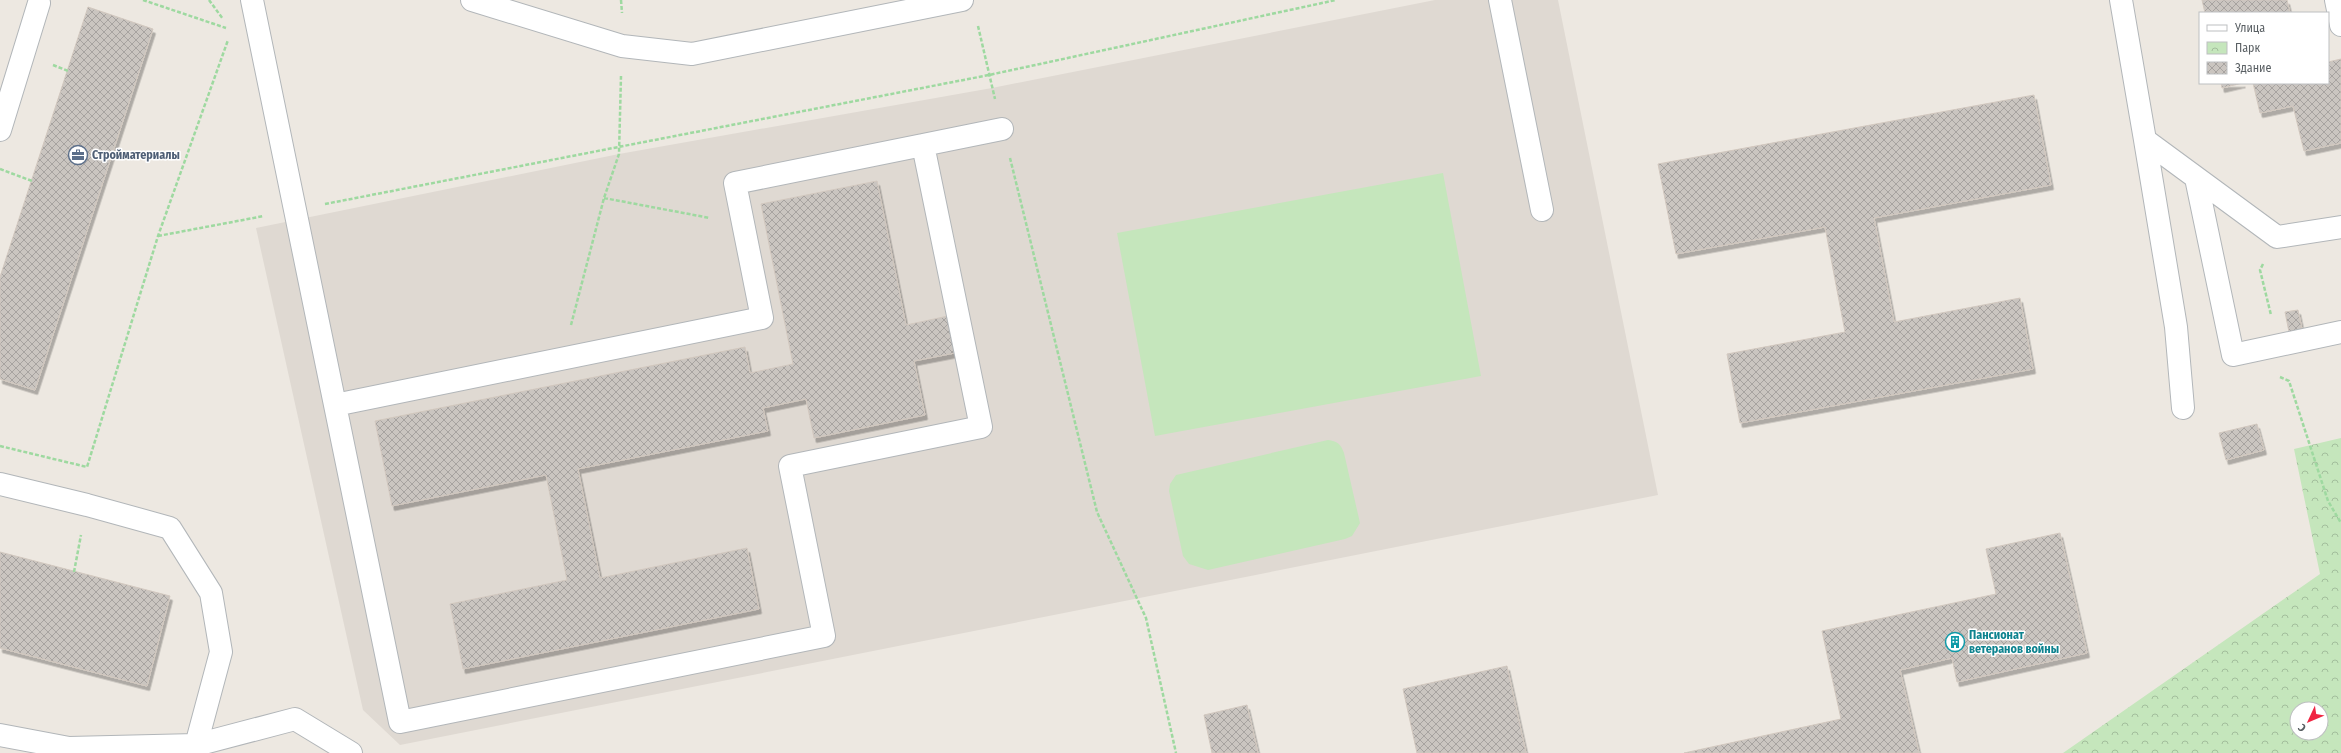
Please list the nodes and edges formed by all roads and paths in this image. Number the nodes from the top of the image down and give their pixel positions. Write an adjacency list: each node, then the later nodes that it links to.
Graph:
1 (143, 0): 2 (path)
2 (209, 0)
3 (252, 0): 26 (lane)
4 (472, 0): 15 (lane)
5 (621, 0): 15 (path)
6 (962, 0): 15 (lane)
7 (1336, 0): 16 (path)
8 (1500, 0): 27 (lane)
9 (2121, 0): 19 (lane)
10 (2336, 0): 13 (lane)
11 (40, 3): 18 (lane)
12 (977, 23): 16 (path)
13 (2341, 25)
14 (229, 37): 30 (path)
15 (622, 46): 21 (path)
16 (989, 75): 17 (path); 21 (path)
17 (1002, 129): 20 (lane); 45 (path)
18 (0, 130)
19 (2145, 140): 23 (lane); 38 (lane)
20 (923, 145): 28 (lane); 37 (lane)
21 (619, 147): 25 (path); 26 (path)
22 (0, 169): 24 (path)
23 (2196, 178): 31 (lane); 34 (lane)
24 (32, 181)
25 (604, 198): 28 (path); 35 (path)
26 (294, 210): 30 (path); 37 (lane)
27 (1542, 210)
28 (743, 225): 35 (lane)
29 (2341, 227): 31 (lane)
30 (158, 236): 39 (path)
31 (2277, 237): 33 (path)
32 (2341, 332): 33 (lane)
33 (2278, 345): 34 (lane); 36 (path)
34 (2233, 355): 36 (path)
35 (562, 359): 37 (lane)
36 (2289, 382): 41 (path)
37 (335, 405)
38 (2183, 408)
39 (0, 446)
40 (0, 484): 43 (lane)
41 (2341, 523)
42 (0, 735): 43 (lane)
43 (196, 745): 44 (lane)
44 (351, 753)
45 (1176, 753)

